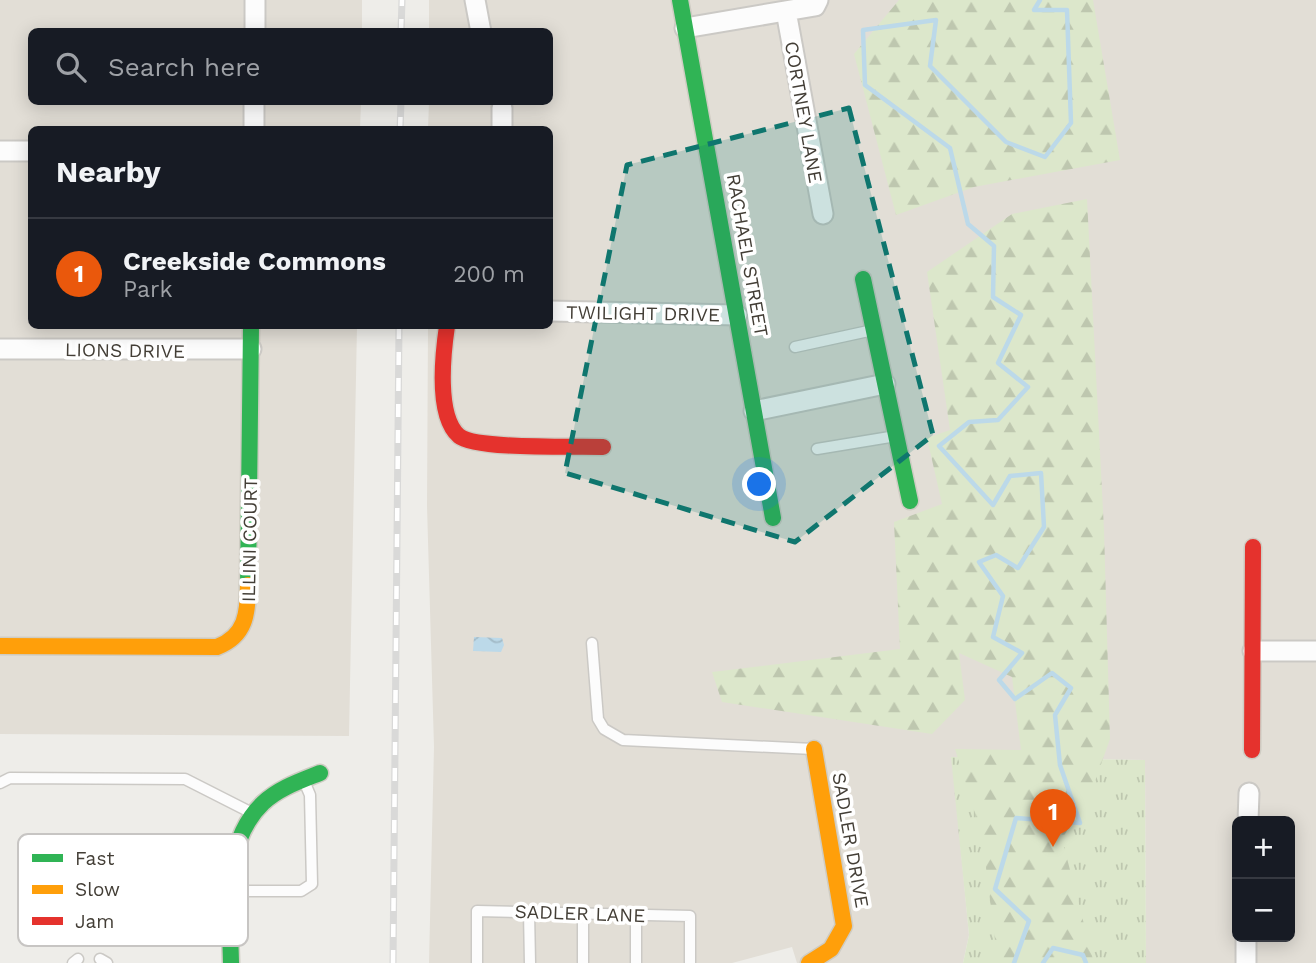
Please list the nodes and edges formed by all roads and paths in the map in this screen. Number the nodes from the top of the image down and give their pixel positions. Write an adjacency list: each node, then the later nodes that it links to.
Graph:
1 (255, 0): 6 (street)
2 (475, 0): 7 (street)
3 (680, 0): 8 (street, RACHAEL STREET)
4 (818, 0): 5 (street)
5 (786, 11): 8 (street); 15 (street, CORTNEY LANE)
6 (255, 28)
7 (480, 28)
8 (685, 28): 18 (street, RACHAEL STREET)
9 (254, 105): 11 (street)
10 (502, 108): 12 (street)
11 (254, 126)
12 (502, 126)
13 (0, 150): 14 (street)
14 (28, 151)
15 (823, 214)
16 (863, 279): 21 (street)
17 (553, 311): 18 (street, TWILIGHT DRIVE)
18 (737, 315): 26 (street, RACHAEL STREET)
19 (251, 329): 24 (street, ILLINI COURT)
20 (447, 329): 28 (street)
21 (873, 330): 22 (lane); 25 (street)
22 (795, 347)
23 (0, 349): 24 (street, LIONS DRIVE)
24 (251, 349): 34 (street, ILLINI COURT)
25 (885, 384): 26 (street); 27 (street)
26 (754, 411): 31 (street, RACHAEL STREET)
27 (896, 435): 29 (lane); 30 (street)
28 (603, 447)
29 (817, 449)
30 (910, 501)
31 (774, 518)
32 (1253, 547): 35 (street)
33 (592, 643): 37 (lane)
34 (0, 646)
35 (1253, 651): 36 (street); 38 (street)
36 (1316, 651)
37 (814, 749): 56 (street, SADLER DRIVE)
38 (1252, 750)
39 (320, 773): 40 (street)
40 (303, 778): 43 (street); 46 (lane)
41 (0, 783): 43 (lane)
42 (1249, 793): 44 (street)
43 (251, 813): 45 (street)
44 (1248, 816)
45 (242, 834)
46 (248, 891)
47 (529, 912): 48 (lane, SADLER LANE); 51 (lane, SADLER LANE); 52 (lane)
48 (583, 914): 49 (lane, SADLER LANE); 53 (lane)
49 (636, 915): 54 (lane); 55 (lane, SADLER LANE)
50 (1246, 942): 57 (street)
51 (477, 963)
52 (530, 963)
53 (583, 963)
54 (636, 963)
55 (690, 963)
56 (809, 963)
57 (1246, 963)

